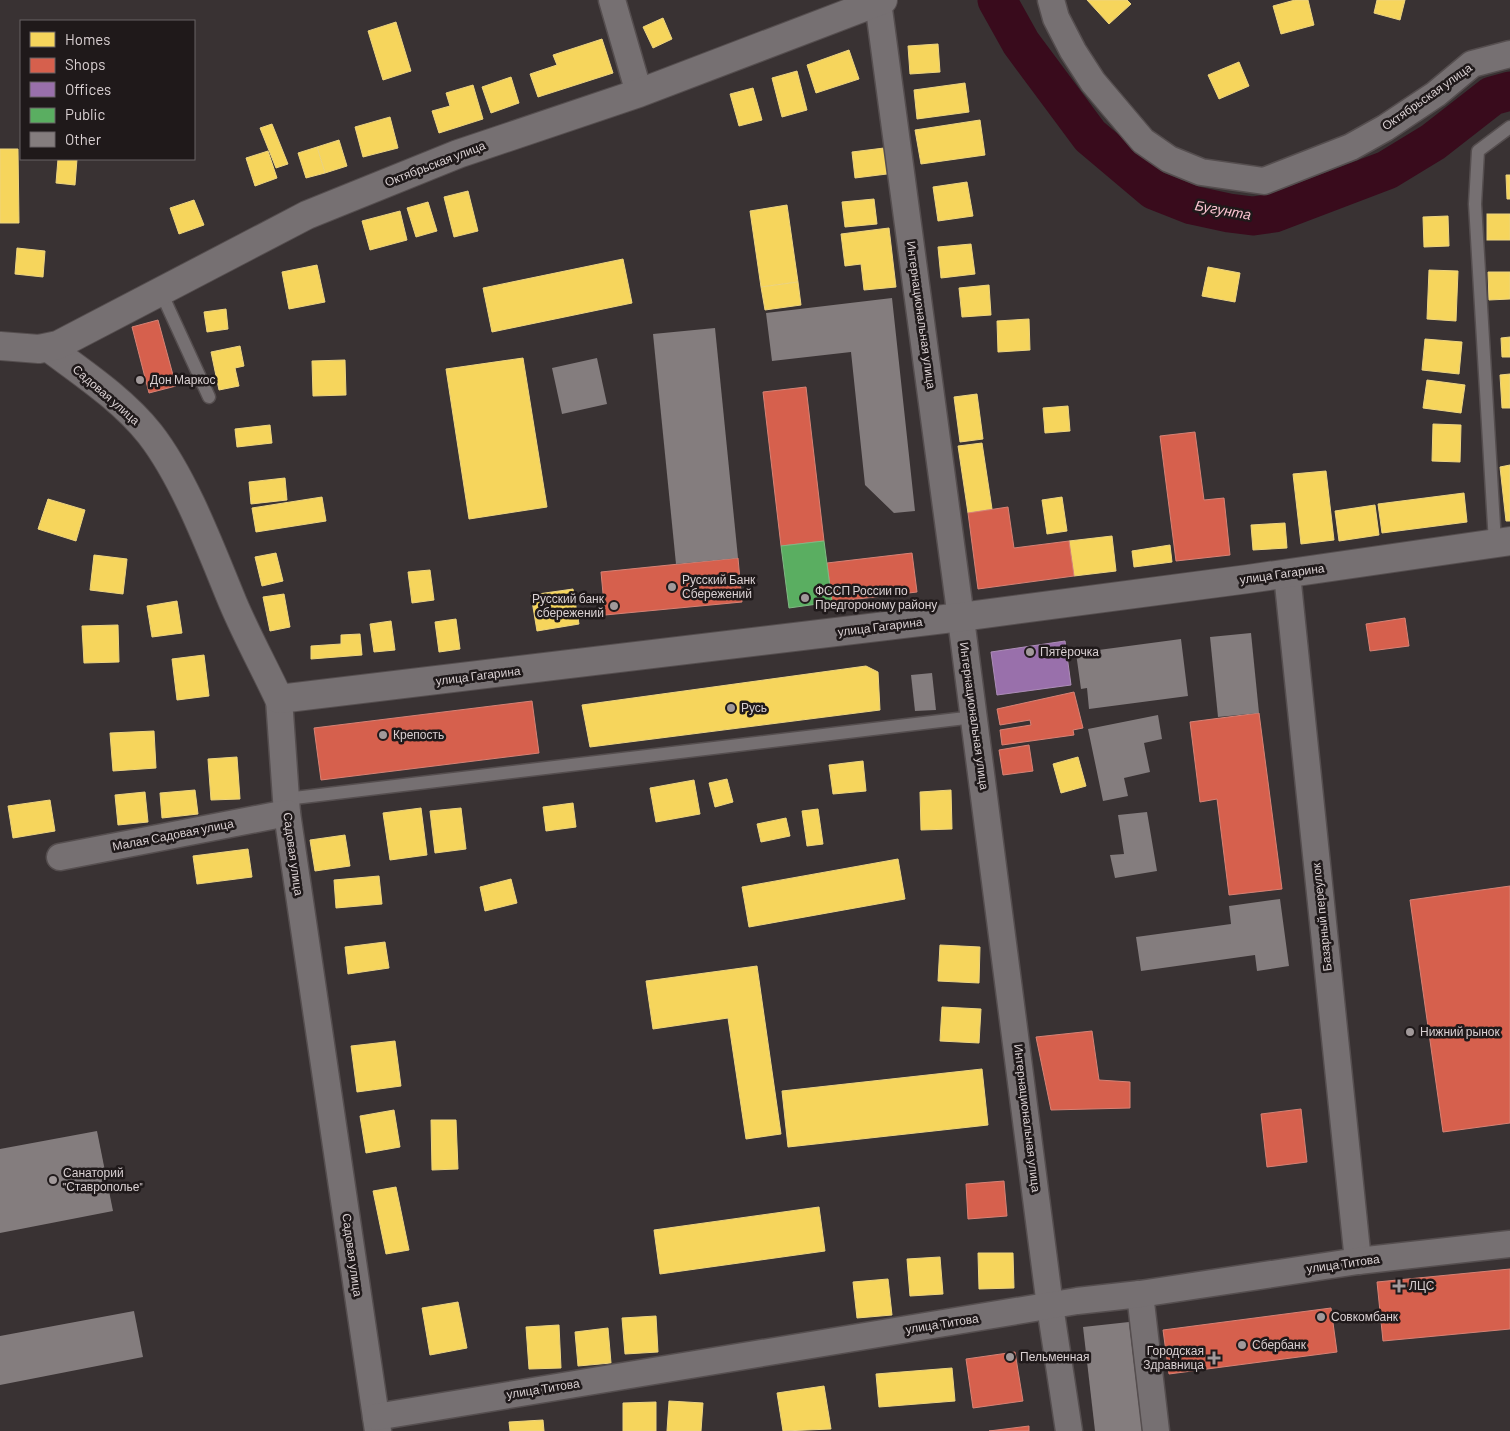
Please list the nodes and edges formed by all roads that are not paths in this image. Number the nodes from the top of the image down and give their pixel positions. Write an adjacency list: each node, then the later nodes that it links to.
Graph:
1 (612, 0): 5 (street)
2 (1051, 0): 4 (street, Октябрьская улица)
3 (881, 1): 5 (street, Октябрьская улица); 13 (street, Интернациональная улица)
4 (1510, 54)
5 (639, 93): 7 (street, Октябрьская улица)
6 (1510, 127): 11 (lane)
7 (160, 290): 9 (street, Октябрьская улица); 10 (lane)
8 (0, 346): 9 (street, Октябрьская улица)
9 (49, 348): 14 (street, Садовая улица)
10 (208, 397)
11 (1502, 542): 12 (street, улица Гагарина)
12 (1287, 574): 13 (street, улица Гагарина); 19 (street, Базарный переулок)
13 (961, 617): 14 (street, улица Гагарина); 15 (street, Интернациональная улица)
14 (279, 699): 16 (street, Садовая улица)
15 (974, 717): 16 (lane); 21 (street, Интернациональная улица)
16 (286, 806): 17 (street, Малая Садовая улица); 22 (street, Садовая улица)
17 (60, 857)
18 (1510, 1244): 19 (street, улица Титова)
19 (1358, 1261): 20 (street, улица Титова)
20 (1140, 1294): 21 (street, улица Титова); 24 (street)
21 (1050, 1306): 22 (street, улица Титова); 23 (street, Интернациональная улица)
22 (377, 1424)
23 (1069, 1431)
24 (1156, 1431)

